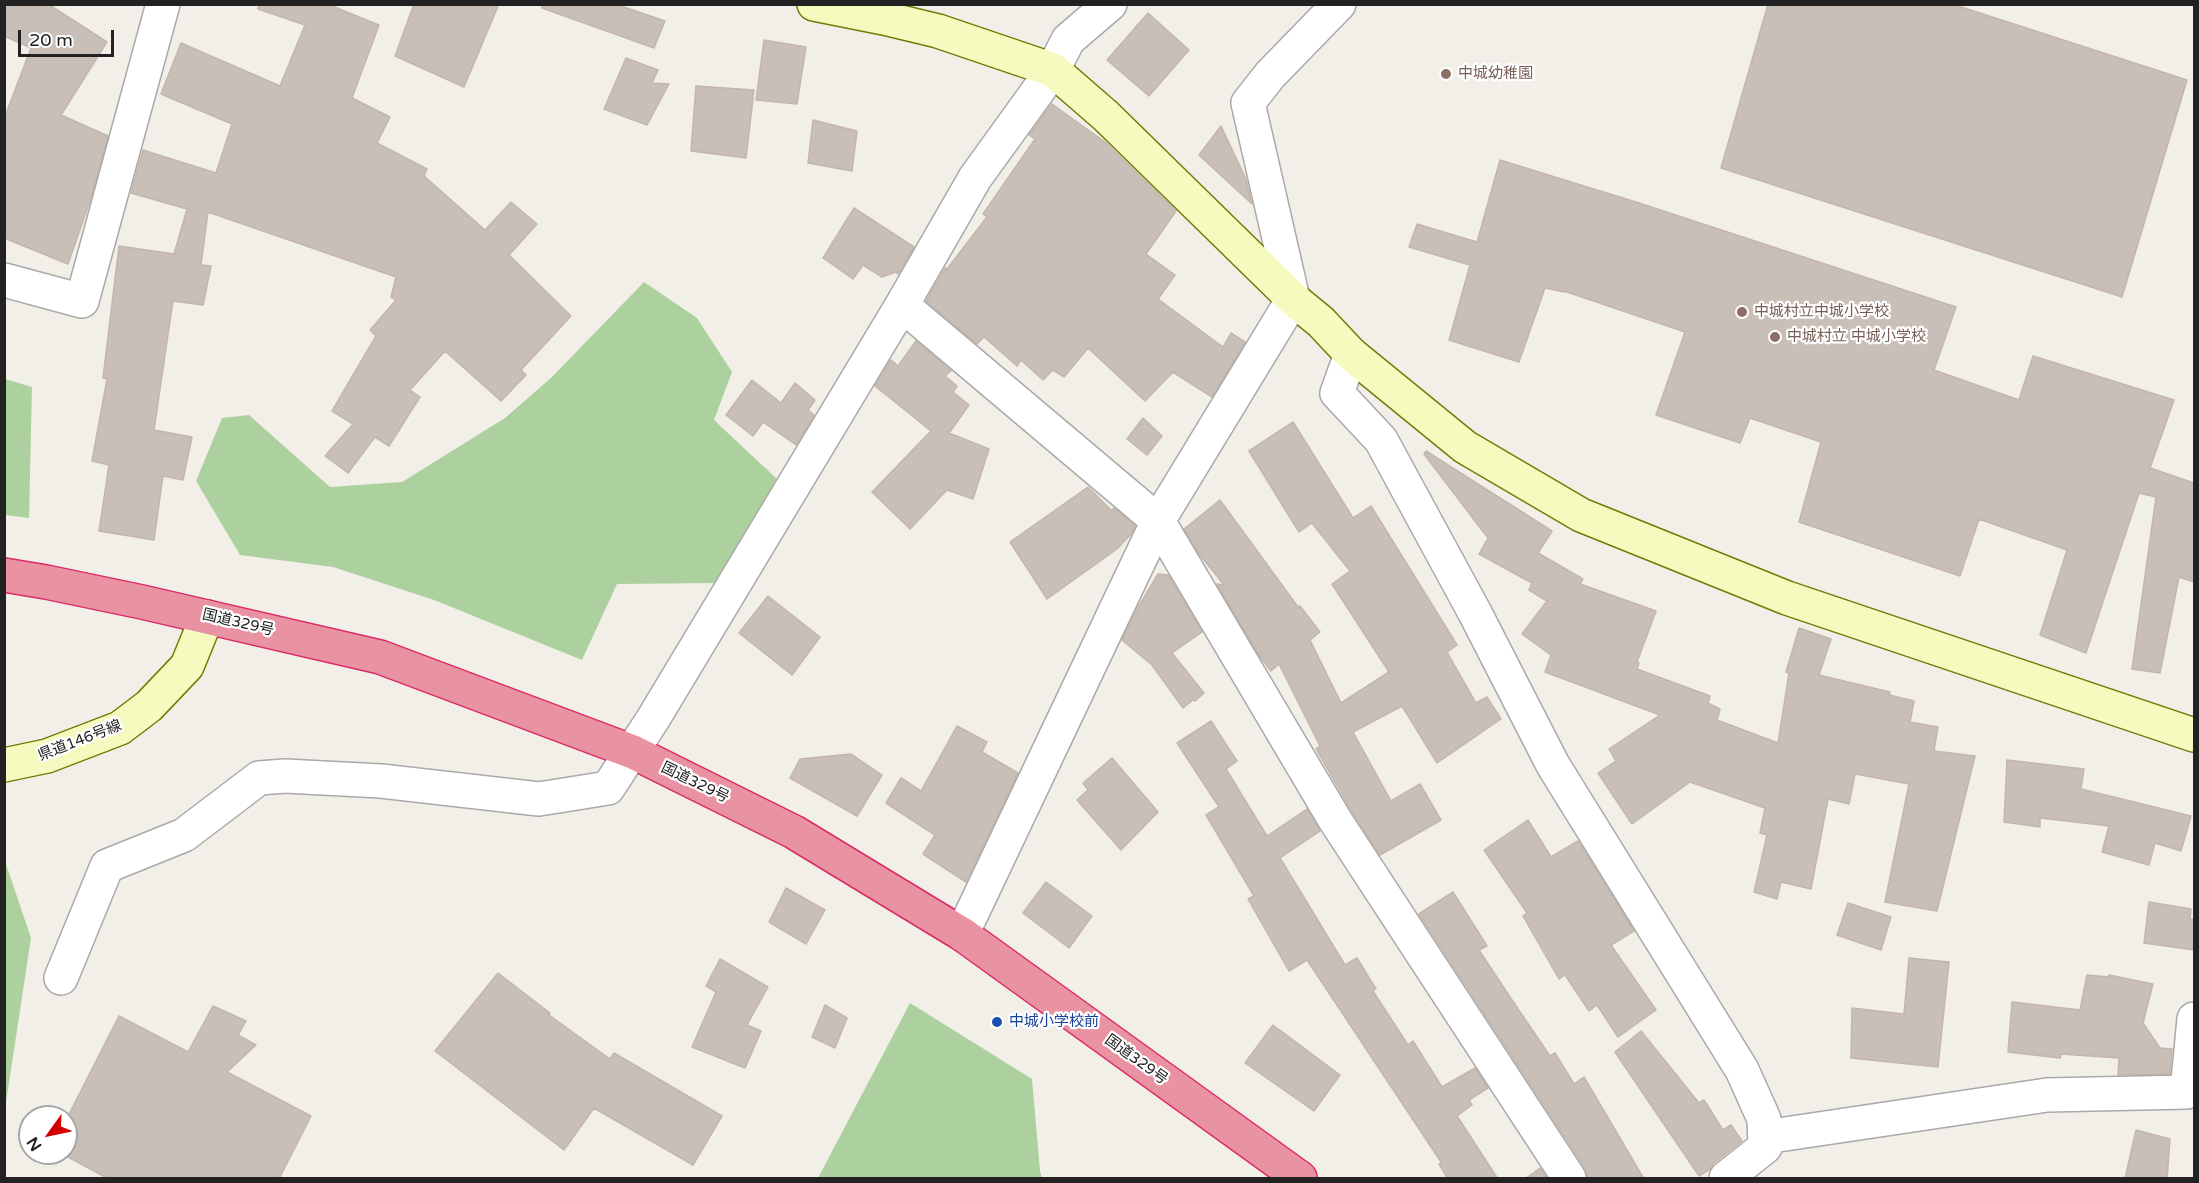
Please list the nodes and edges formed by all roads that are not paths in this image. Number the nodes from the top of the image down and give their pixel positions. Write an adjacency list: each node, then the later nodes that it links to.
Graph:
1 (163, 4): 6 (street)
2 (814, 4): 5 (street)
3 (1110, 4): 5 (street)
4 (1339, 4): 7 (street)
5 (1053, 70): 7 (street); 8 (street)
6 (4, 280)
7 (1293, 299): 9 (street); 10 (street)
8 (902, 305): 10 (street); 14 (street)
9 (1351, 354): 13 (street); 19 (street)
10 (1158, 521): 16 (street); 21 (street)
11 (4, 575): 12 (highway, 国道329号)
12 (207, 616): 14 (highway, 国道329号); 15 (street, 県道146号線)
13 (2194, 735)
14 (633, 752): 16 (highway, 国道329号); 17 (street)
15 (4, 765)
16 (962, 934): 20 (highway, 国道329号)
17 (61, 978)
18 (2194, 1019): 19 (street)
19 (1765, 1137): 22 (street)
20 (1300, 1179)
21 (1569, 1179)
22 (1726, 1179)

